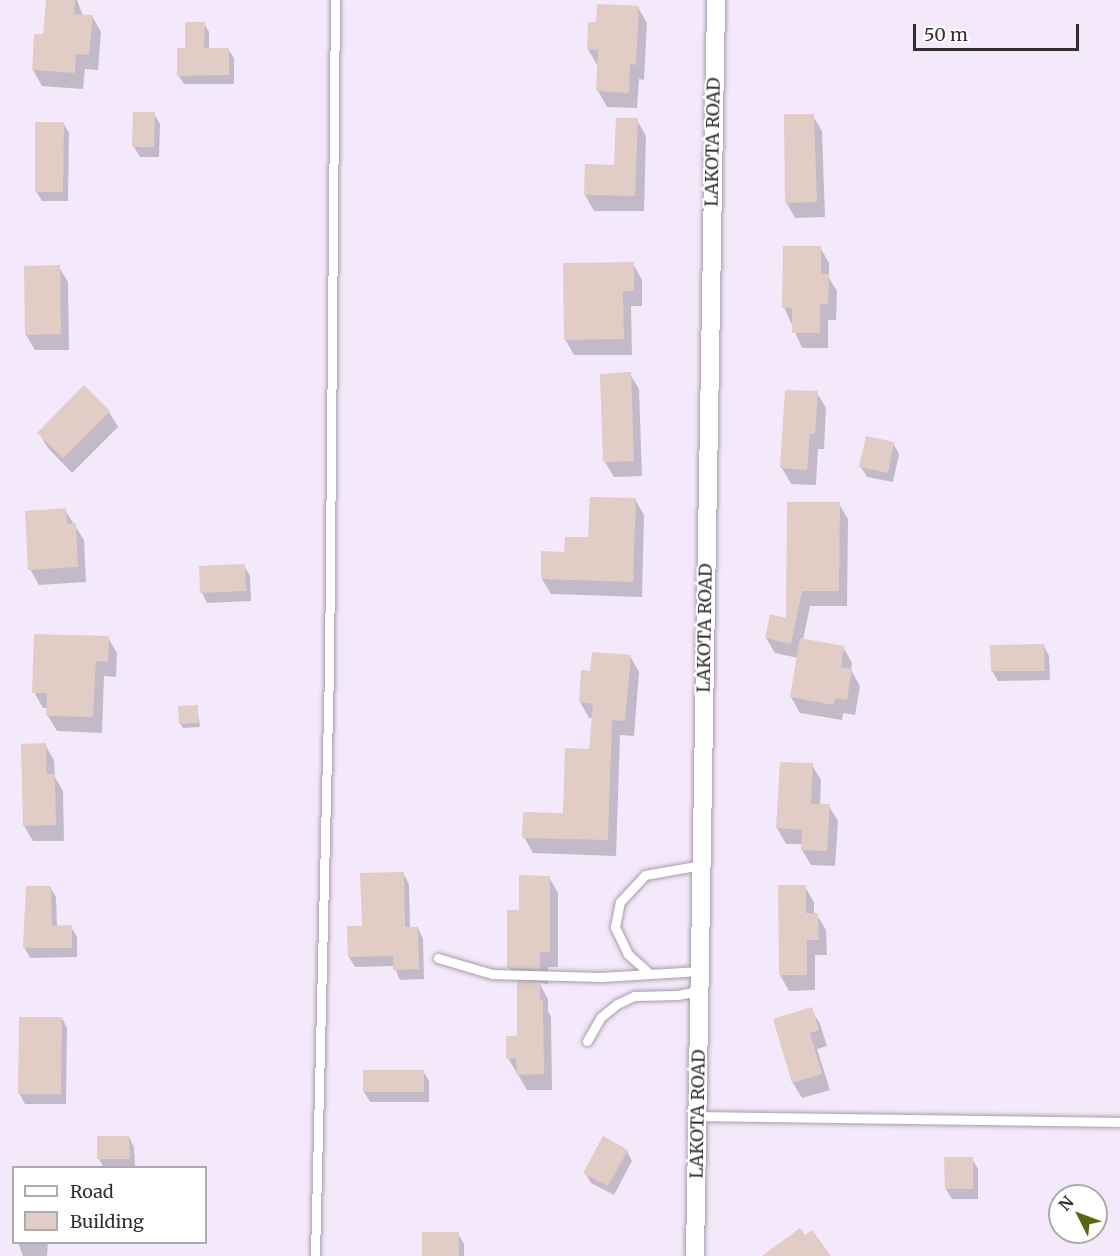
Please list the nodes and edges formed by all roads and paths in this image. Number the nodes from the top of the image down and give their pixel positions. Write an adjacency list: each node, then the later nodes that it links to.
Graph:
1 (335, 0): 11 (lane)
2 (716, 0): 3 (street, LAKOTA ROAD)
3 (702, 865): 5 (street, LAKOTA ROAD); 6 (lane)
4 (438, 958): 6 (lane)
5 (700, 970): 6 (lane); 7 (street, LAKOTA ROAD)
6 (650, 974)
7 (700, 991): 8 (lane); 9 (street, LAKOTA ROAD)
8 (588, 1041)
9 (698, 1116): 10 (lane); 12 (street, LAKOTA ROAD)
10 (1120, 1122)
11 (315, 1256)
12 (695, 1256)

